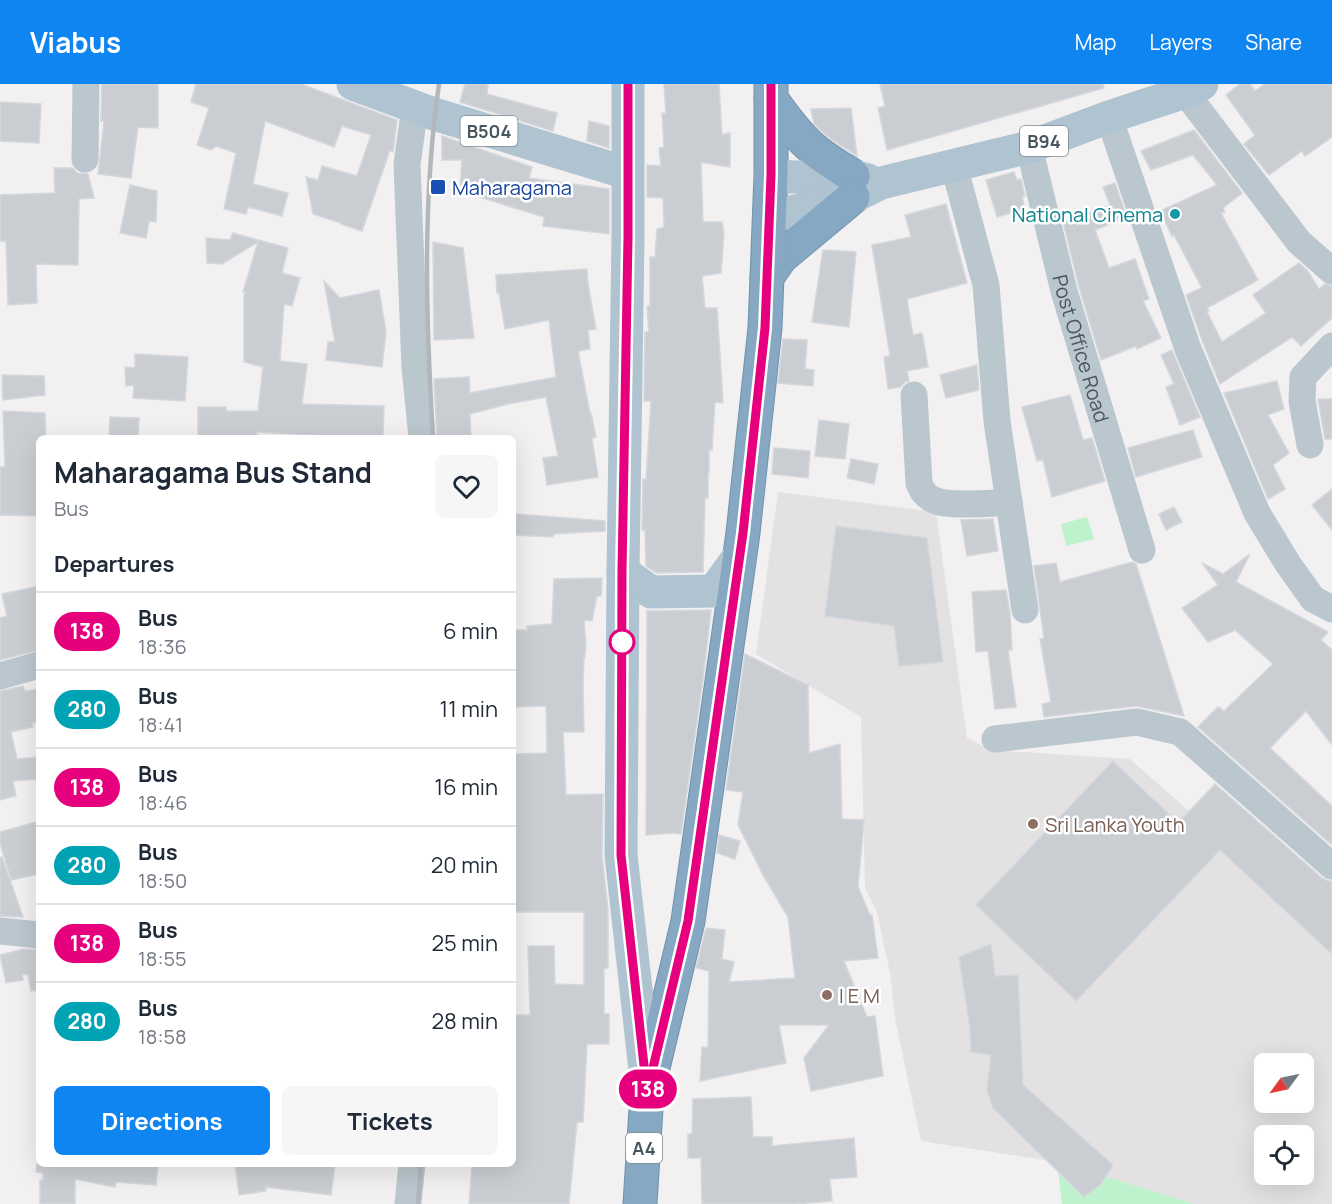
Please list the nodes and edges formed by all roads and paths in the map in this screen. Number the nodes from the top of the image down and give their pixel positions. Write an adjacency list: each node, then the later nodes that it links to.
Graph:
1 (86, 84): 9 (street)
2 (353, 84): 6 (main road, B504)
3 (628, 84): 11 (main road)
4 (1193, 88): 7 (main road, B94); 15 (street)
5 (771, 91): 12 (highway, A4); 13 (highway)
6 (408, 98): 11 (main road, B504); 19 (street)
7 (1109, 117): 8 (main road, B94); 25 (street)
8 (1029, 147): 10 (main road, B94); 22 (street, Post Office Road)
9 (85, 159)
10 (954, 166): 13 (main road, B94); 21 (street)
11 (627, 173): 24 (main road)
12 (771, 175): 13 (main road, B94); 14 (highway, A4)
13 (862, 185): 14 (main road, B94); 16 (highway)
14 (770, 217): 16 (highway, A4)
15 (1332, 271)
16 (767, 277): 23 (highway, A4)
17 (1332, 346): 20 (street)
18 (914, 395): 21 (street)
19 (422, 435)
20 (1310, 445)
21 (1009, 502): 26 (street)
22 (1142, 550)
23 (740, 555): 24 (main road); 33 (highway, A4)
24 (622, 572): 33 (main road)
25 (1332, 609)
26 (1025, 610)
27 (36, 666): 28 (street)
28 (0, 676)
29 (995, 739): 30 (street)
30 (1332, 866)
31 (0, 931): 32 (street)
32 (36, 935)
33 (647, 1093): 36 (highway, A4)
34 (411, 1167): 35 (street)
35 (408, 1204)
36 (640, 1204)

